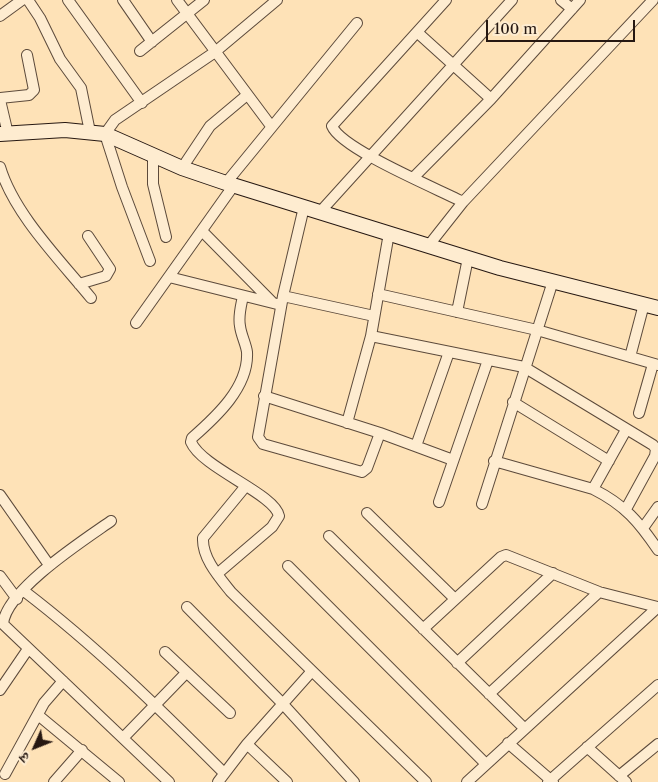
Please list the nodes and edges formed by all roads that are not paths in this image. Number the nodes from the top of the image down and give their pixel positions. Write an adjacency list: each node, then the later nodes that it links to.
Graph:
1 (22, 0): 15 (street)
2 (28, 0): 28 (street)
3 (68, 0): 26 (street)
4 (123, 0): 18 (street)
5 (177, 0): 14 (street)
6 (204, 0): 14 (street)
7 (277, 0): 20 (street)
8 (446, 0): 17 (street)
9 (512, 0): 22 (street)
10 (561, 0): 13 (street)
11 (580, 0): 13 (street)
12 (653, 0): 37 (street)
13 (572, 9): 25 (street)
14 (188, 14): 18 (street); 20 (street)
15 (0, 16)
16 (357, 22): 27 (street)
17 (418, 33): 22 (street); 32 (street)
18 (152, 42): 19 (street)
19 (140, 51)
20 (215, 52): 23 (street); 26 (street)
21 (27, 55): 24 (street)
22 (453, 66): 25 (street); 32 (street)
23 (248, 95): 27 (street); 34 (street)
24 (0, 99): 29 (street)
25 (491, 99): 35 (street)
26 (142, 103): 30 (street)
27 (271, 126): 36 (street)
28 (90, 132): 29 (main road); 30 (main road)
29 (4, 134)
30 (105, 134): 31 (main road); 46 (street)
31 (153, 156): 34 (main road); 43 (street)
32 (371, 157): 35 (street); 39 (street)
33 (0, 167): 49 (street)
34 (182, 168): 36 (main road)
35 (413, 178): 37 (street)
36 (230, 184): 38 (main road); 40 (street)
37 (463, 202): 44 (street)
38 (304, 207): 39 (main road); 53 (street)
39 (320, 212): 41 (main road)
40 (203, 232): 47 (street); 53 (street)
41 (389, 233): 44 (main road); 50 (street)
42 (88, 236): 49 (street)
43 (166, 237)
44 (429, 245): 45 (main road)
45 (468, 258): 48 (main road); 56 (street)
46 (150, 261)
47 (169, 277): 51 (street); 58 (street)
48 (552, 281): 54 (main road); 59 (street)
49 (79, 284): 52 (street)
50 (378, 294): 56 (street); 57 (street)
51 (243, 296): 53 (street); 76 (street)
52 (91, 298)
53 (279, 302): 57 (street); 66 (street)
54 (644, 304): 55 (main road); 62 (street)
55 (658, 308)
56 (457, 312): 59 (street)
57 (374, 316): 60 (street)
58 (136, 323)
59 (536, 330): 62 (street); 65 (street)
60 (371, 336): 61 (street); 69 (street)
61 (449, 352): 63 (street); 72 (street)
62 (630, 357): 64 (street)
63 (488, 360): 65 (street); 73 (street)
64 (656, 364): 68 (street)
65 (524, 367): 67 (street); 70 (street)
66 (264, 396): 69 (street); 71 (street)
67 (513, 402): 74 (street); 75 (street)
68 (639, 413)
69 (347, 423): 71 (street)
70 (626, 430): 74 (street); 82 (street)
71 (380, 433): 72 (street)
72 (416, 446): 73 (street)
73 (453, 460): 79 (street)
74 (609, 461): 77 (street)
75 (494, 462): 77 (street); 80 (street)
76 (245, 487): 91 (street); 91 (street)
77 (594, 489): 82 (street)
78 (0, 495): 88 (street)
79 (439, 502)
80 (482, 504)
81 (658, 507): 85 (street)
82 (626, 509): 85 (street)
83 (367, 513): 96 (street)
84 (111, 521): 88 (street)
85 (650, 524): 87 (street)
86 (329, 536): 100 (street)
87 (656, 547)
88 (49, 565): 93 (street)
89 (288, 566): 121 (street)
90 (553, 573): 94 (street); 96 (street); 103 (street)
91 (217, 574): 104 (street)
92 (0, 576): 95 (street)
93 (24, 591): 95 (street); 111 (street)
94 (599, 592): 98 (street); 109 (street)
95 (17, 599): 99 (street)
96 (455, 599): 100 (street)
97 (187, 607): 110 (street)
98 (658, 607): 114 (street)
99 (3, 621): 101 (street)
100 (423, 629): 103 (street)
101 (28, 649): 106 (street); 108 (street)
102 (165, 652): 105 (street)
103 (458, 663): 109 (street)
104 (312, 671): 110 (street); 126 (street)
105 (186, 673): 111 (street); 112 (street)
106 (63, 681): 113 (street); 115 (street)
107 (658, 685): 119 (street)
108 (0, 690)
109 (489, 694): 114 (street)
110 (282, 703): 117 (street); 132 (street)
111 (156, 705): 115 (street); 122 (street)
112 (230, 713)
113 (38, 714): 120 (street); 123 (street)
114 (524, 728): 116 (street)
115 (123, 738): 129 (street)
116 (508, 743): 121 (street); 127 (street)
117 (247, 744): 122 (street); 131 (street)
118 (658, 744): 124 (street)
119 (587, 747): 124 (street); 127 (street)
120 (82, 750): 125 (street); 128 (street)
121 (486, 764): 133 (street)
122 (224, 773): 130 (street)
123 (4, 774)
124 (622, 779)
125 (115, 781)
126 (423, 781)
127 (550, 781)
128 (54, 782)
129 (169, 782)
130 (218, 782)
131 (287, 782)
132 (354, 782)
133 (467, 782)

